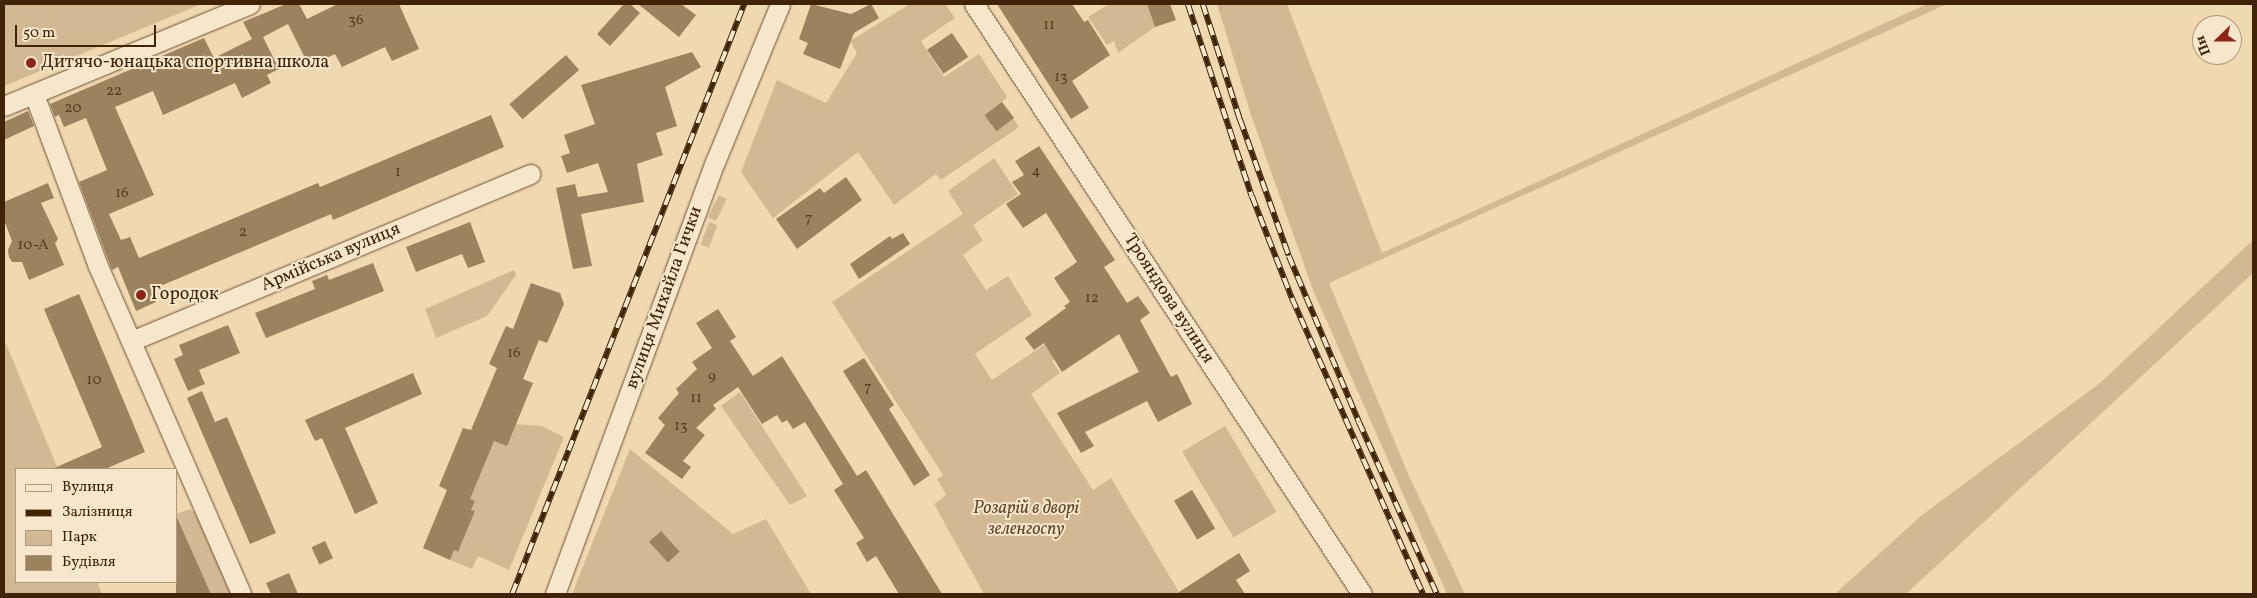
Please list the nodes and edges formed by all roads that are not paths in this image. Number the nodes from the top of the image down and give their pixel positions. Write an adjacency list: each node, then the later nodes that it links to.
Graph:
1 (250, 4): 4 (street)
2 (780, 4): 9 (street, вулиця Михайла Гички)
3 (974, 4): 10 (street, Трояндова вулиця)
4 (34, 94): 5 (street); 7 (street)
5 (4, 106)
6 (531, 174): 7 (street, Армійська вулиця)
7 (130, 341): 8 (street)
8 (241, 594)
9 (555, 594)
10 (1362, 594)

